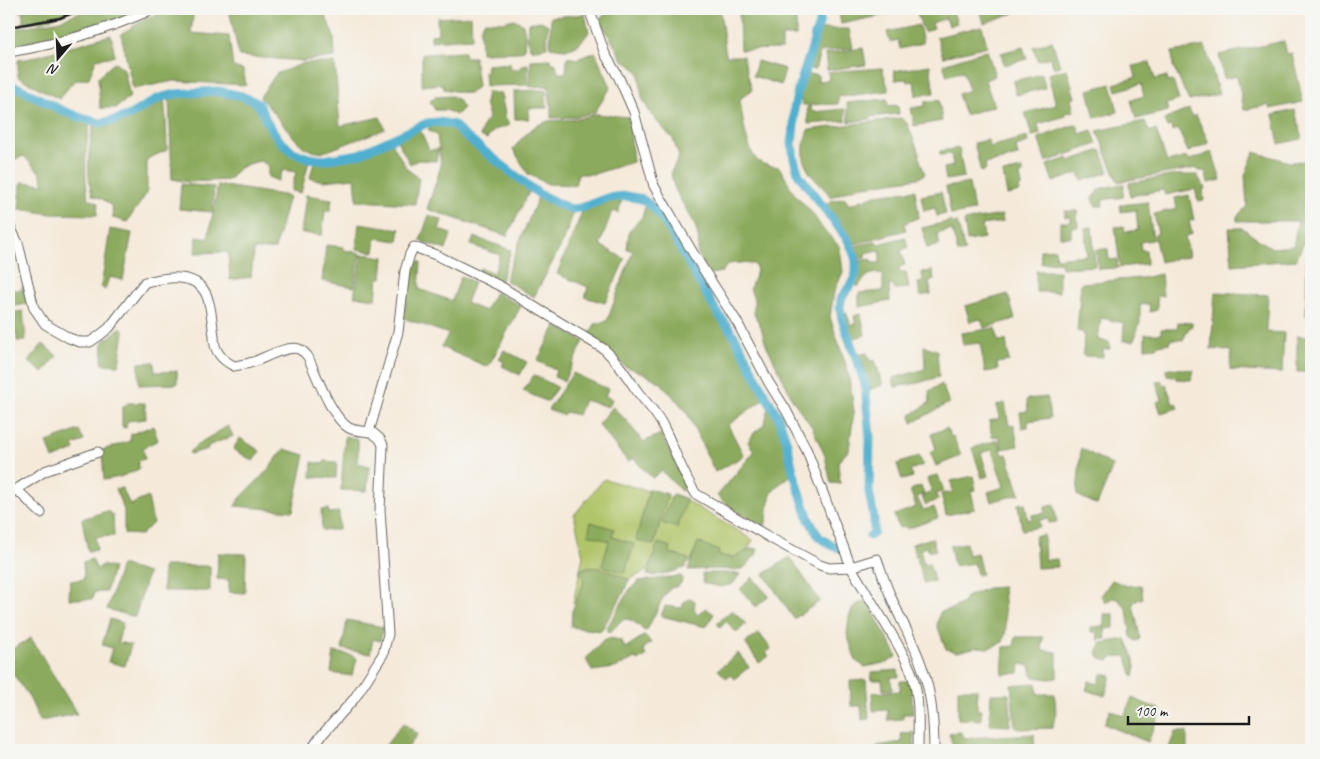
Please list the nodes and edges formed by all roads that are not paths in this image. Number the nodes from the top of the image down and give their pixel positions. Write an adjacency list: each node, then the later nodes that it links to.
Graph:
1 (153, 9): 3 (street)
2 (589, 9): 9 (street)
3 (9, 52)
4 (9, 225): 5 (street)
5 (369, 432): 9 (street); 10 (street)
6 (98, 452): 7 (street)
7 (12, 492): 8 (street)
8 (41, 513)
9 (851, 567): 11 (street); 12 (street)
10 (311, 750)
11 (918, 750)
12 (934, 750)

